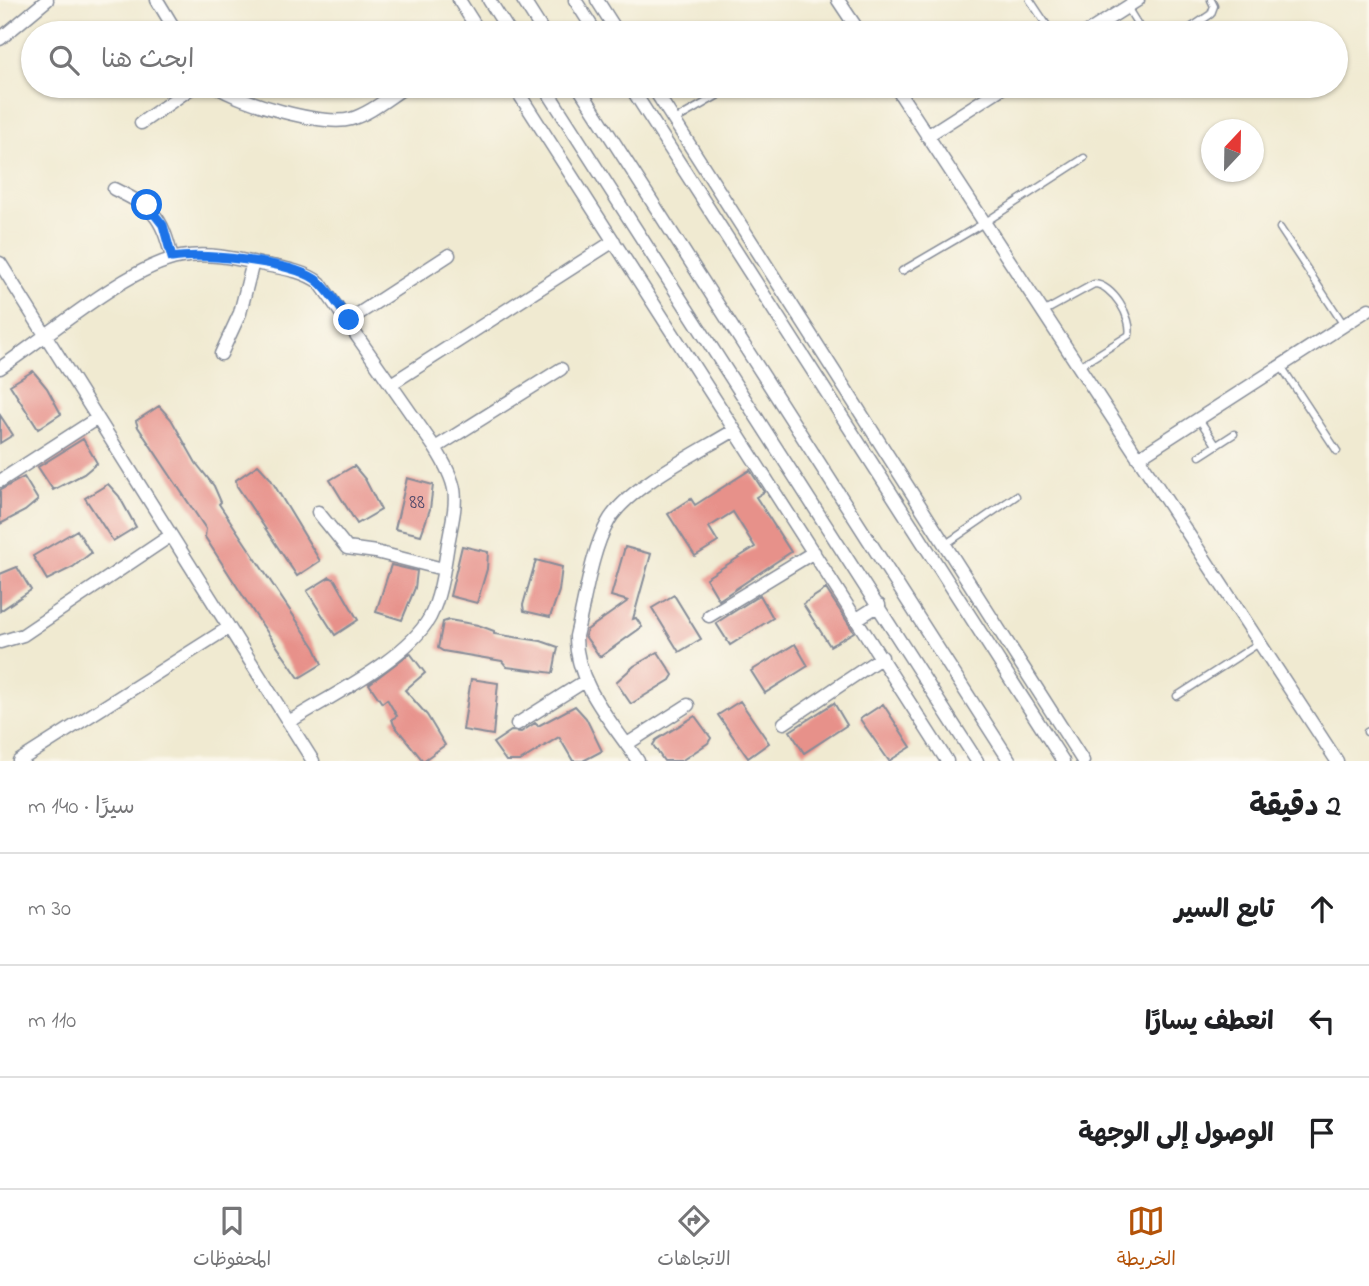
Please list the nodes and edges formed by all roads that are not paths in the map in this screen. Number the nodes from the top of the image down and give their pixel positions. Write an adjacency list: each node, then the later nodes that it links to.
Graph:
1 (47, 0): 13 (street)
2 (157, 0): 14 (street)
3 (459, 0): 15 (street)
4 (489, 0): 16 (street)
5 (523, 0): 17 (street)
6 (575, 0): 18 (street)
7 (597, 0): 12 (street)
8 (838, 0): 21 (street)
9 (1030, 0): 22 (lane)
10 (1211, 0): 25 (lane)
11 (1132, 4): 23 (street); 24 (lane)
12 (605, 13): 19 (street); 20 (street)
13 (22, 21)
14 (170, 21)
15 (472, 21)
16 (502, 21)
17 (536, 21)
18 (588, 21)
19 (599, 21)
20 (610, 21)
21 (852, 21)
22 (1044, 21)
23 (1105, 21)
24 (1138, 21)
25 (1201, 21)
26 (21, 22): 27 (street)
27 (0, 39)
28 (177, 98): 40 (street)
29 (241, 98): 30 (street)
30 (388, 98)
31 (522, 98): 46 (street)
32 (552, 98): 81 (street)
33 (586, 98): 100 (street)
34 (638, 98): 59 (street)
35 (660, 98): 39 (street)
36 (713, 98): 39 (lane)
37 (903, 98): 41 (street)
38 (986, 98): 41 (street)
39 (674, 120): 57 (street)
40 (141, 123)
41 (927, 136): 44 (street)
42 (1084, 158): 44 (lane)
43 (114, 189): 48 (street)
44 (984, 223): 51 (lane); 53 (street)
45 (1280, 228): 55 (lane)
46 (614, 241): 64 (street); 67 (street)
47 (449, 255): 54 (street)
48 (172, 258): 49 (street); 56 (street)
49 (253, 262): 54 (street); 58 (street)
50 (0, 263): 56 (street)
51 (902, 271)
52 (1369, 309): 55 (street)
53 (1043, 312): 60 (street); 60 (lane)
54 (349, 320): 64 (street)
55 (1344, 325): 61 (street)
56 (45, 339): 62 (street); 65 (street)
57 (817, 344): 59 (street); 78 (street)
58 (221, 354)
59 (800, 355): 101 (street)
60 (1078, 366): 73 (street)
61 (1281, 366): 66 (street); 71 (lane)
62 (0, 368)
63 (561, 369): 70 (street)
64 (391, 384): 70 (street)
65 (96, 418): 74 (street); 77 (street)
66 (1199, 419): 69 (lane); 73 (street)
67 (733, 431): 79 (street); 88 (street)
68 (1234, 434): 69 (lane)
69 (1216, 445): 72 (lane)
70 (435, 448): 80 (street)
71 (1337, 451)
72 (1200, 456)
73 (1138, 458): 86 (street)
74 (0, 481)
75 (1016, 496): 78 (lane)
76 (318, 512): 80 (street)
77 (170, 536): 84 (street); 85 (street)
78 (946, 544): 102 (street)
79 (814, 552): 82 (street); 83 (street)
80 (443, 569): 91 (street)
81 (879, 605): 83 (street); 99 (street)
82 (709, 617)
83 (857, 619): 87 (street)
84 (228, 628): 91 (street); 95 (street)
85 (0, 642)
86 (1259, 643): 89 (lane); 103 (street)
87 (882, 657): 92 (street); 98 (street)
88 (585, 681): 93 (street); 94 (street)
89 (1177, 696)
90 (688, 705): 94 (street)
91 (289, 722): 96 (street)
92 (784, 723)
93 (517, 724)
94 (627, 744): 97 (street)
95 (19, 761)
96 (313, 761)
97 (638, 761)
98 (947, 761)
99 (978, 761)
100 (1010, 761)
101 (1063, 761)
102 (1083, 761)
103 (1337, 761)

